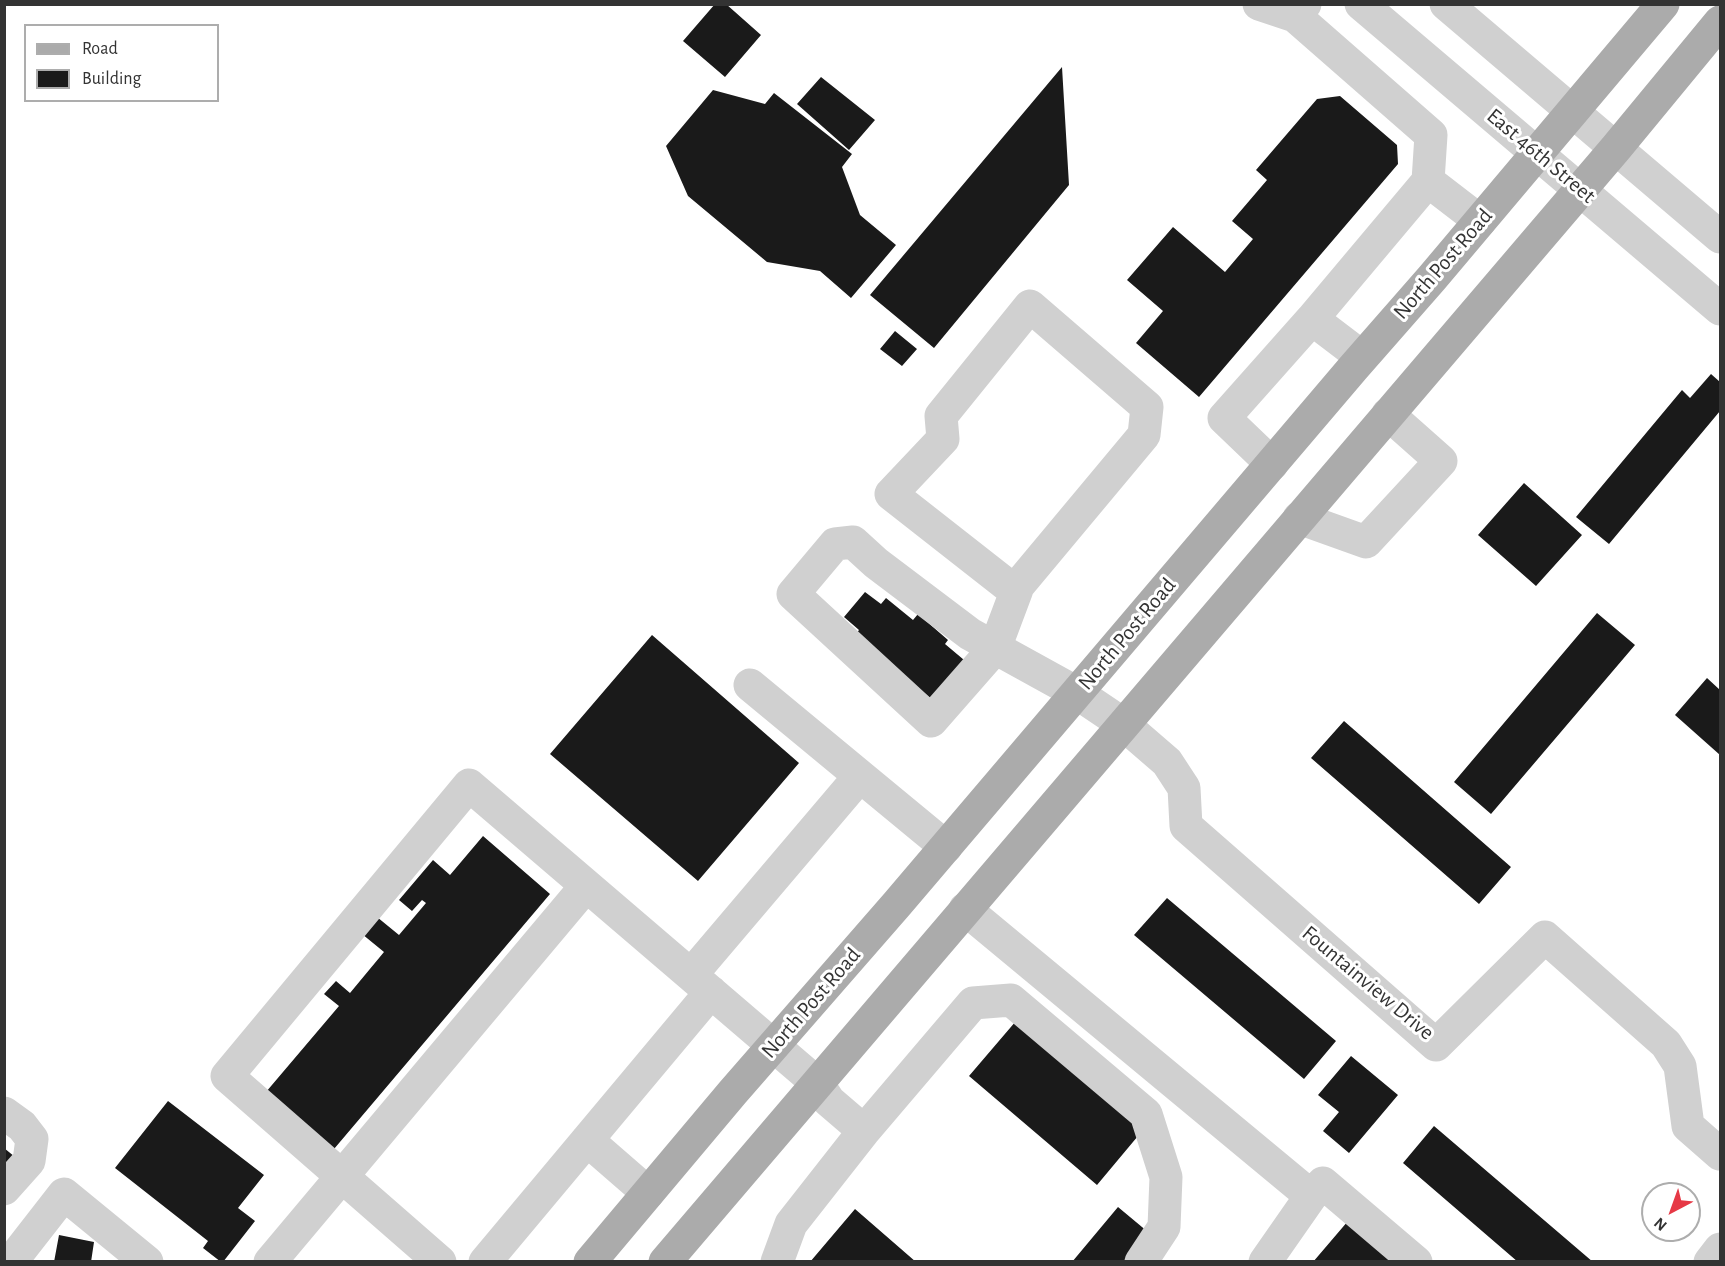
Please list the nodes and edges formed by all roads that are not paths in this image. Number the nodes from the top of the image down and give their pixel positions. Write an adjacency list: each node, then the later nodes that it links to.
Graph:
1 (1259, 4): 5 (street)
2 (1361, 4): 9 (street, East 46th Street)
3 (1446, 4): 7 (street)
4 (1663, 4): 7 (main road, North Post Road)
5 (1300, 10): 10 (street)
6 (1720, 22): 8 (main road)
7 (1573, 111): 8 (street); 9 (main road, North Post Road)
8 (1616, 148): 11 (main road); 13 (street)
9 (1538, 153): 11 (street, East 46th Street); 12 (main road, North Post Road)
10 (1428, 181): 12 (street); 15 (street)
11 (1580, 189): 14 (street, East 46th Street); 17 (main road)
12 (1480, 221): 16 (main road, North Post Road)
13 (1720, 237)
14 (1720, 309)
15 (1312, 319): 16 (street); 18 (street)
16 (1362, 357): 18 (main road, North Post Road)
17 (1388, 414): 19 (main road); 19 (street)
18 (1272, 464): 23 (main road, North Post Road)
19 (1299, 518): 24 (main road)
20 (1016, 592): 20 (street); 21 (street)
21 (995, 648): 21 (street, Fountainview Drive); 23 (street, Fountainview Drive)
22 (750, 685): 25 (street)
23 (1077, 693): 24 (street, Fountainview Drive); 26 (main road, North Post Road)
24 (1123, 724): 28 (main road); 35 (street, Fountainview Drive)
25 (860, 776): 26 (street); 29 (street)
26 (946, 847): 30 (main road, North Post Road)
27 (586, 886): 29 (street); 36 (street); 36 (street)
28 (965, 909): 31 (main road); 39 (street)
29 (701, 983): 30 (street); 34 (street)
30 (774, 1046): 31 (street); 38 (main road, North Post Road)
31 (817, 1083): 33 (street); 47 (main road)
32 (4, 1113): 37 (street)
33 (864, 1131): 48 (street); 49 (street)
34 (587, 1140): 38 (street); 45 (street)
35 (1720, 1154)
36 (342, 1176): 43 (street); 44 (street)
37 (4, 1189)
38 (648, 1193): 46 (main road, North Post Road)
39 (1311, 1196): 50 (street); 51 (street)
40 (1720, 1249): 52 (street)
41 (11, 1262): 42 (street)
42 (147, 1262)
43 (270, 1262)
44 (440, 1262)
45 (485, 1262)
46 (590, 1262)
47 (664, 1262)
48 (777, 1262)
49 (1142, 1262)
50 (1265, 1262)
51 (1416, 1262)
52 (1710, 1262)

